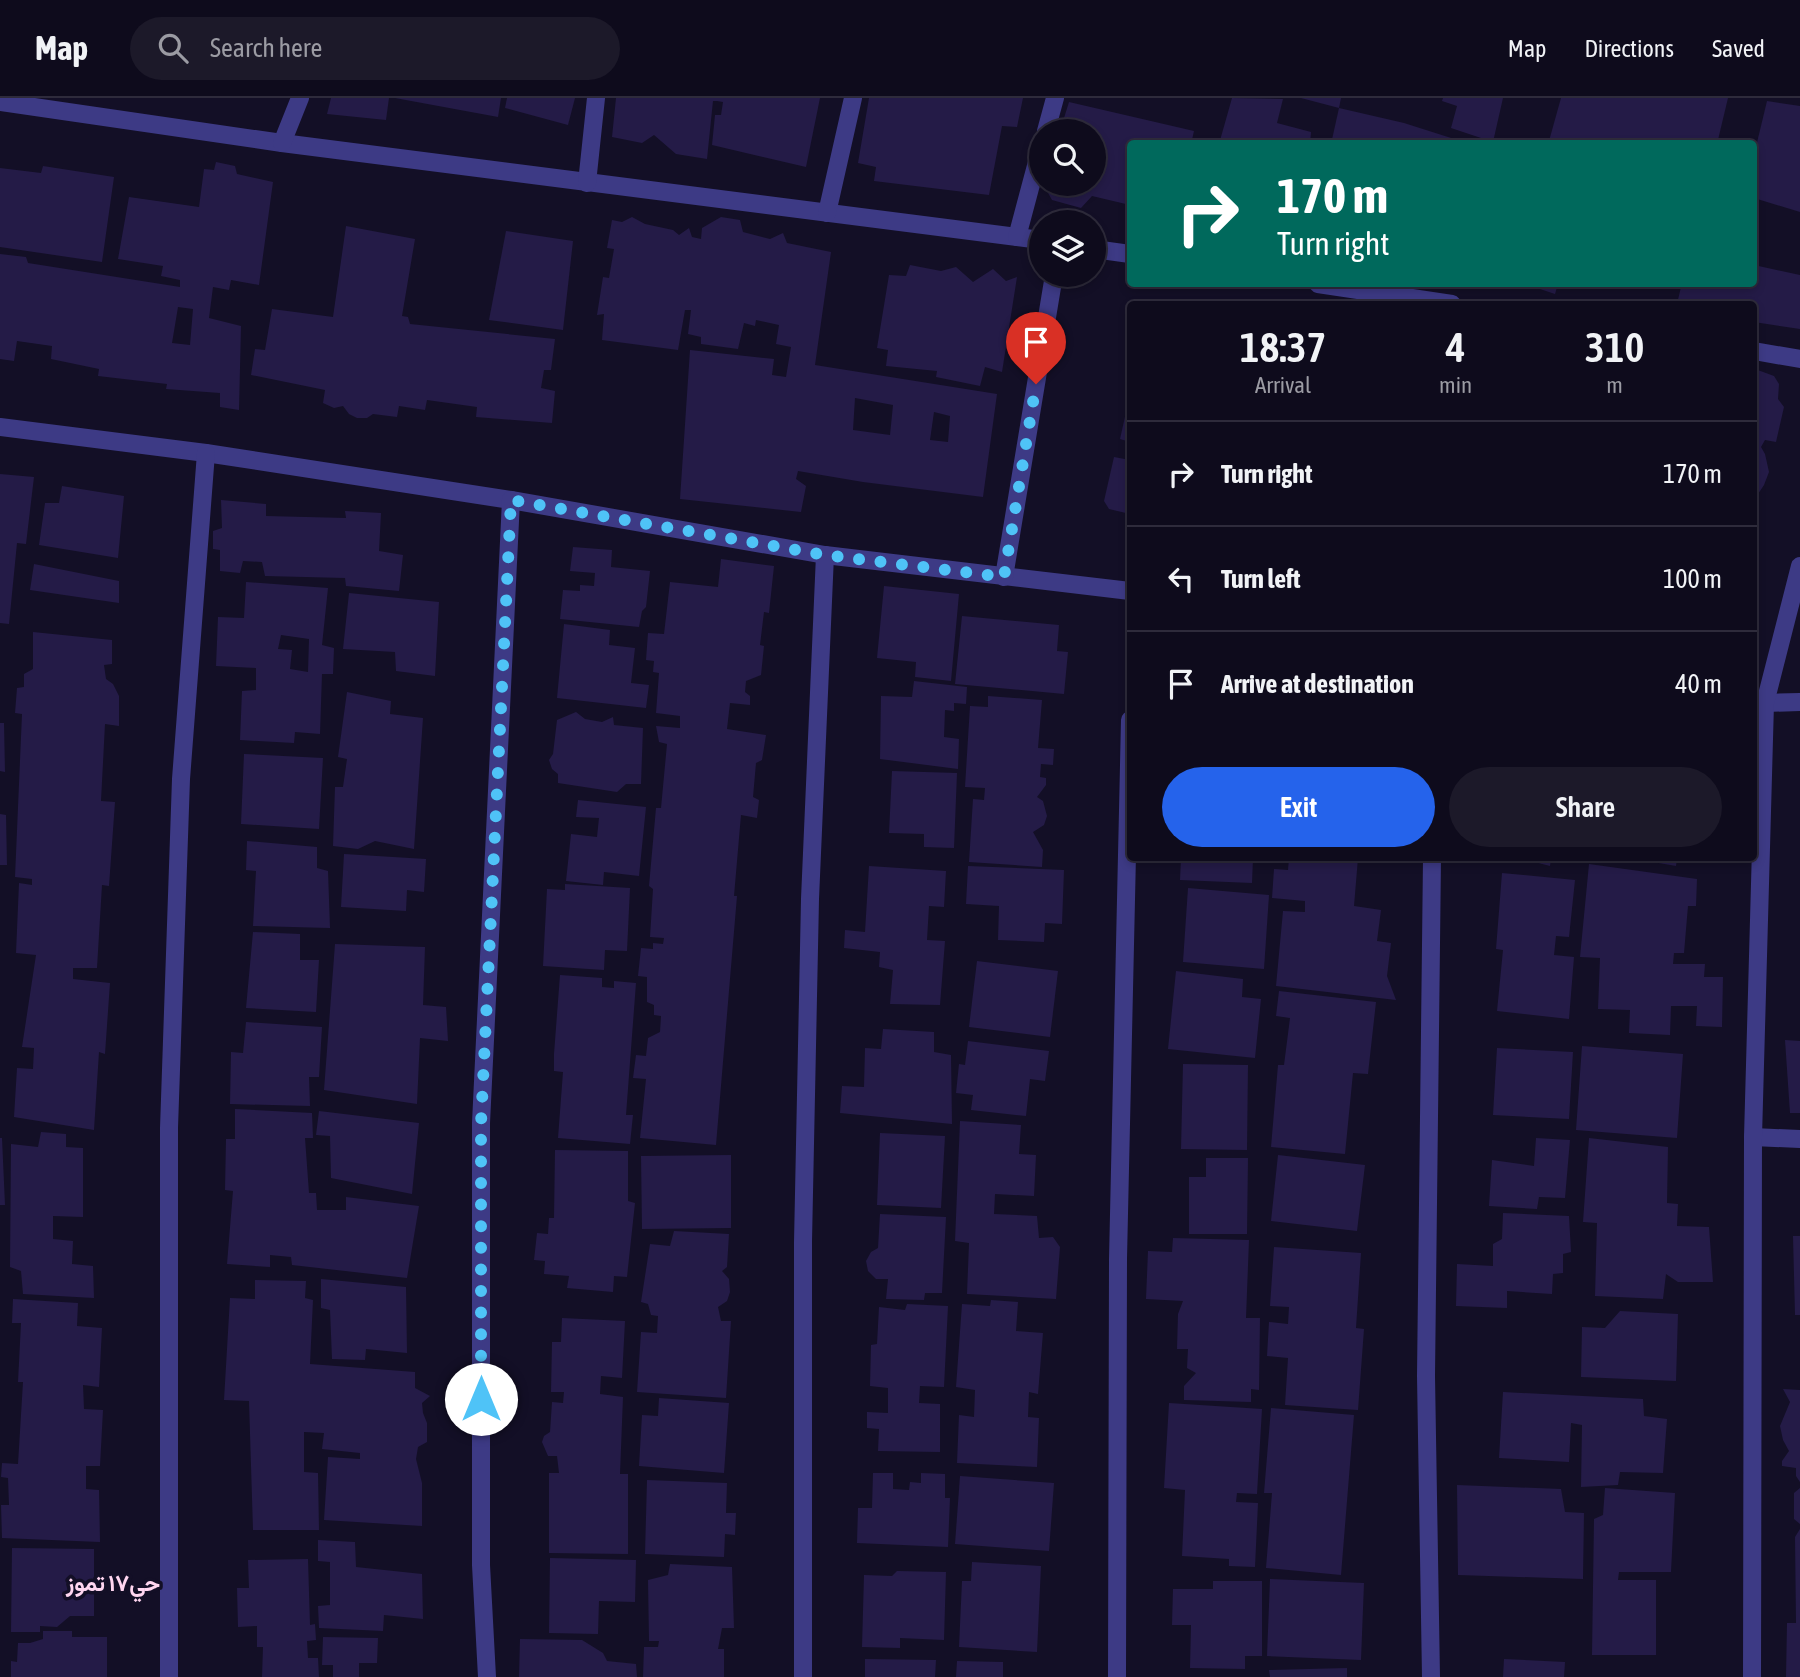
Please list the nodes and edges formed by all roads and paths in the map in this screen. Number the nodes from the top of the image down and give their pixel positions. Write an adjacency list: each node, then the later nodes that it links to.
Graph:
1 (300, 98): 7 (street)
2 (596, 98): 8 (street)
3 (853, 98): 10 (street)
4 (1055, 98): 6 (street)
5 (0, 102): 7 (street)
6 (1049, 119)
7 (282, 143): 8 (street)
8 (587, 183): 10 (street)
9 (1029, 192): 11 (street)
10 (827, 213): 11 (street)
11 (1017, 237): 12 (street)
12 (1029, 238)
13 (1106, 250): 14 (street)
14 (1127, 254)
15 (1052, 287): 25 (street)
16 (1338, 287): 17 (street)
17 (1432, 301)
18 (1757, 352): 19 (street)
19 (1800, 359)
20 (0, 427): 21 (street)
21 (206, 453): 22 (street); 35 (street)
22 (511, 500): 23 (street); 36 (street)
23 (825, 555): 25 (street); 37 (street)
24 (1800, 566): 27 (street)
25 (1004, 577): 26 (street)
26 (1127, 591)
27 (1759, 701): 28 (street); 29 (street)
28 (1800, 702)
29 (1757, 847)
30 (1127, 855): 38 (street)
31 (1432, 861): 39 (street)
32 (1757, 861): 33 (street)
33 (1753, 1138): 34 (street); 40 (street)
34 (1800, 1139)
35 (169, 1677)
36 (487, 1677)
37 (803, 1677)
38 (1118, 1677)
39 (1431, 1677)
40 (1752, 1677)

